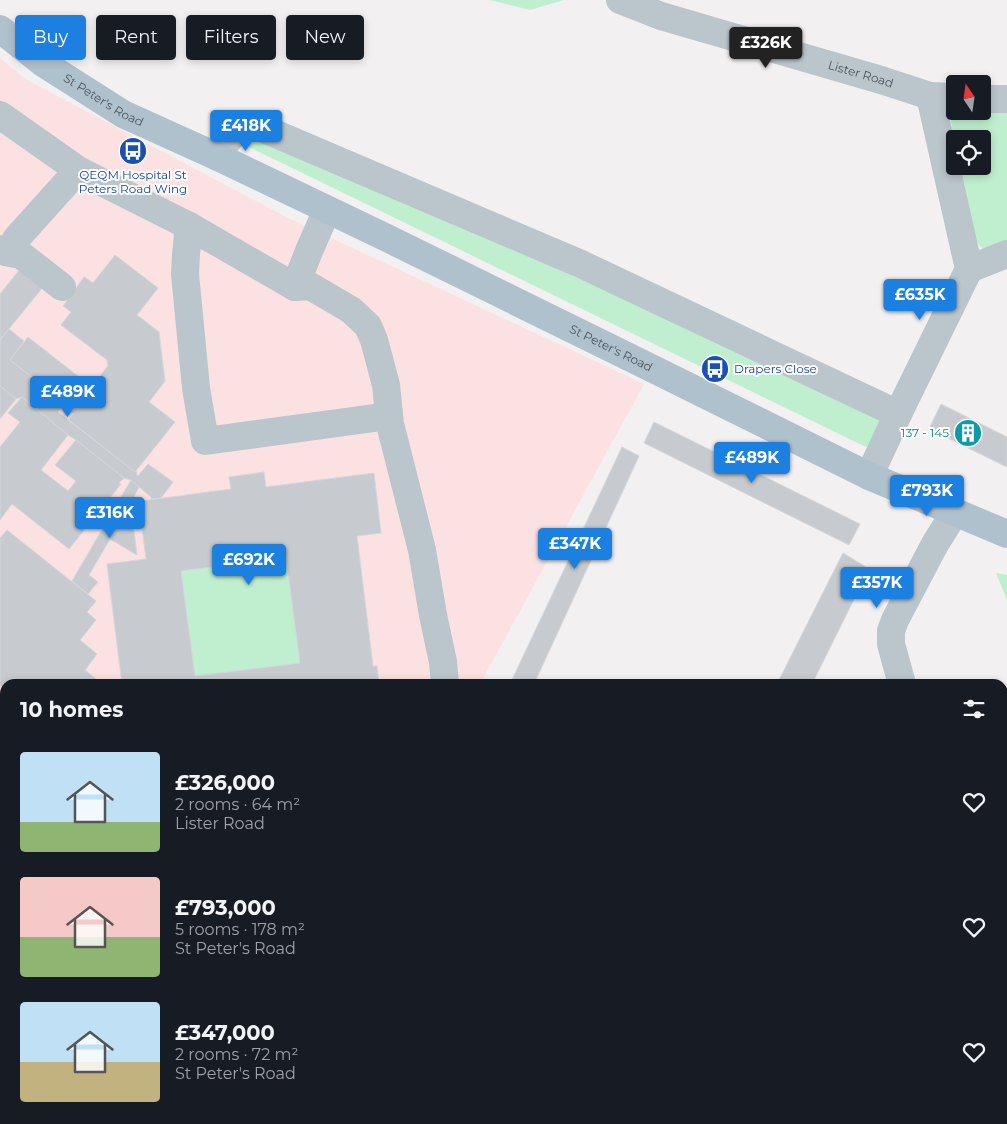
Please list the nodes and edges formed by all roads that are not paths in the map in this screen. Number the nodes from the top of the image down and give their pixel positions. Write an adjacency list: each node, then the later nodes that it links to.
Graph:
1 (620, 0): 3 (street, Lister Road)
2 (0, 29): 7 (main road, St Peter's Road)
3 (942, 96): 13 (street, Lister Road)
4 (991, 99): 5 (street)
5 (1007, 100)
6 (0, 115): 8 (street)
7 (218, 157): 9 (main road, St Peter's Road); 16 (street)
8 (78, 170): 10 (street); 11 (street)
9 (326, 210): 14 (street); 18 (main road, St Peter's Road)
10 (189, 226): 14 (street); 17 (street)
11 (8, 244): 15 (street)
12 (1007, 254): 13 (street)
13 (969, 269): 16 (street)
14 (296, 287): 17 (street)
15 (62, 288)
16 (898, 414): 18 (street)
17 (389, 416): 21 (street)
18 (869, 476): 19 (main road, St Peter's Road)
19 (955, 512): 20 (main road, St Peter's Road); 22 (street)
20 (1007, 534)
21 (445, 679)
22 (901, 679)

